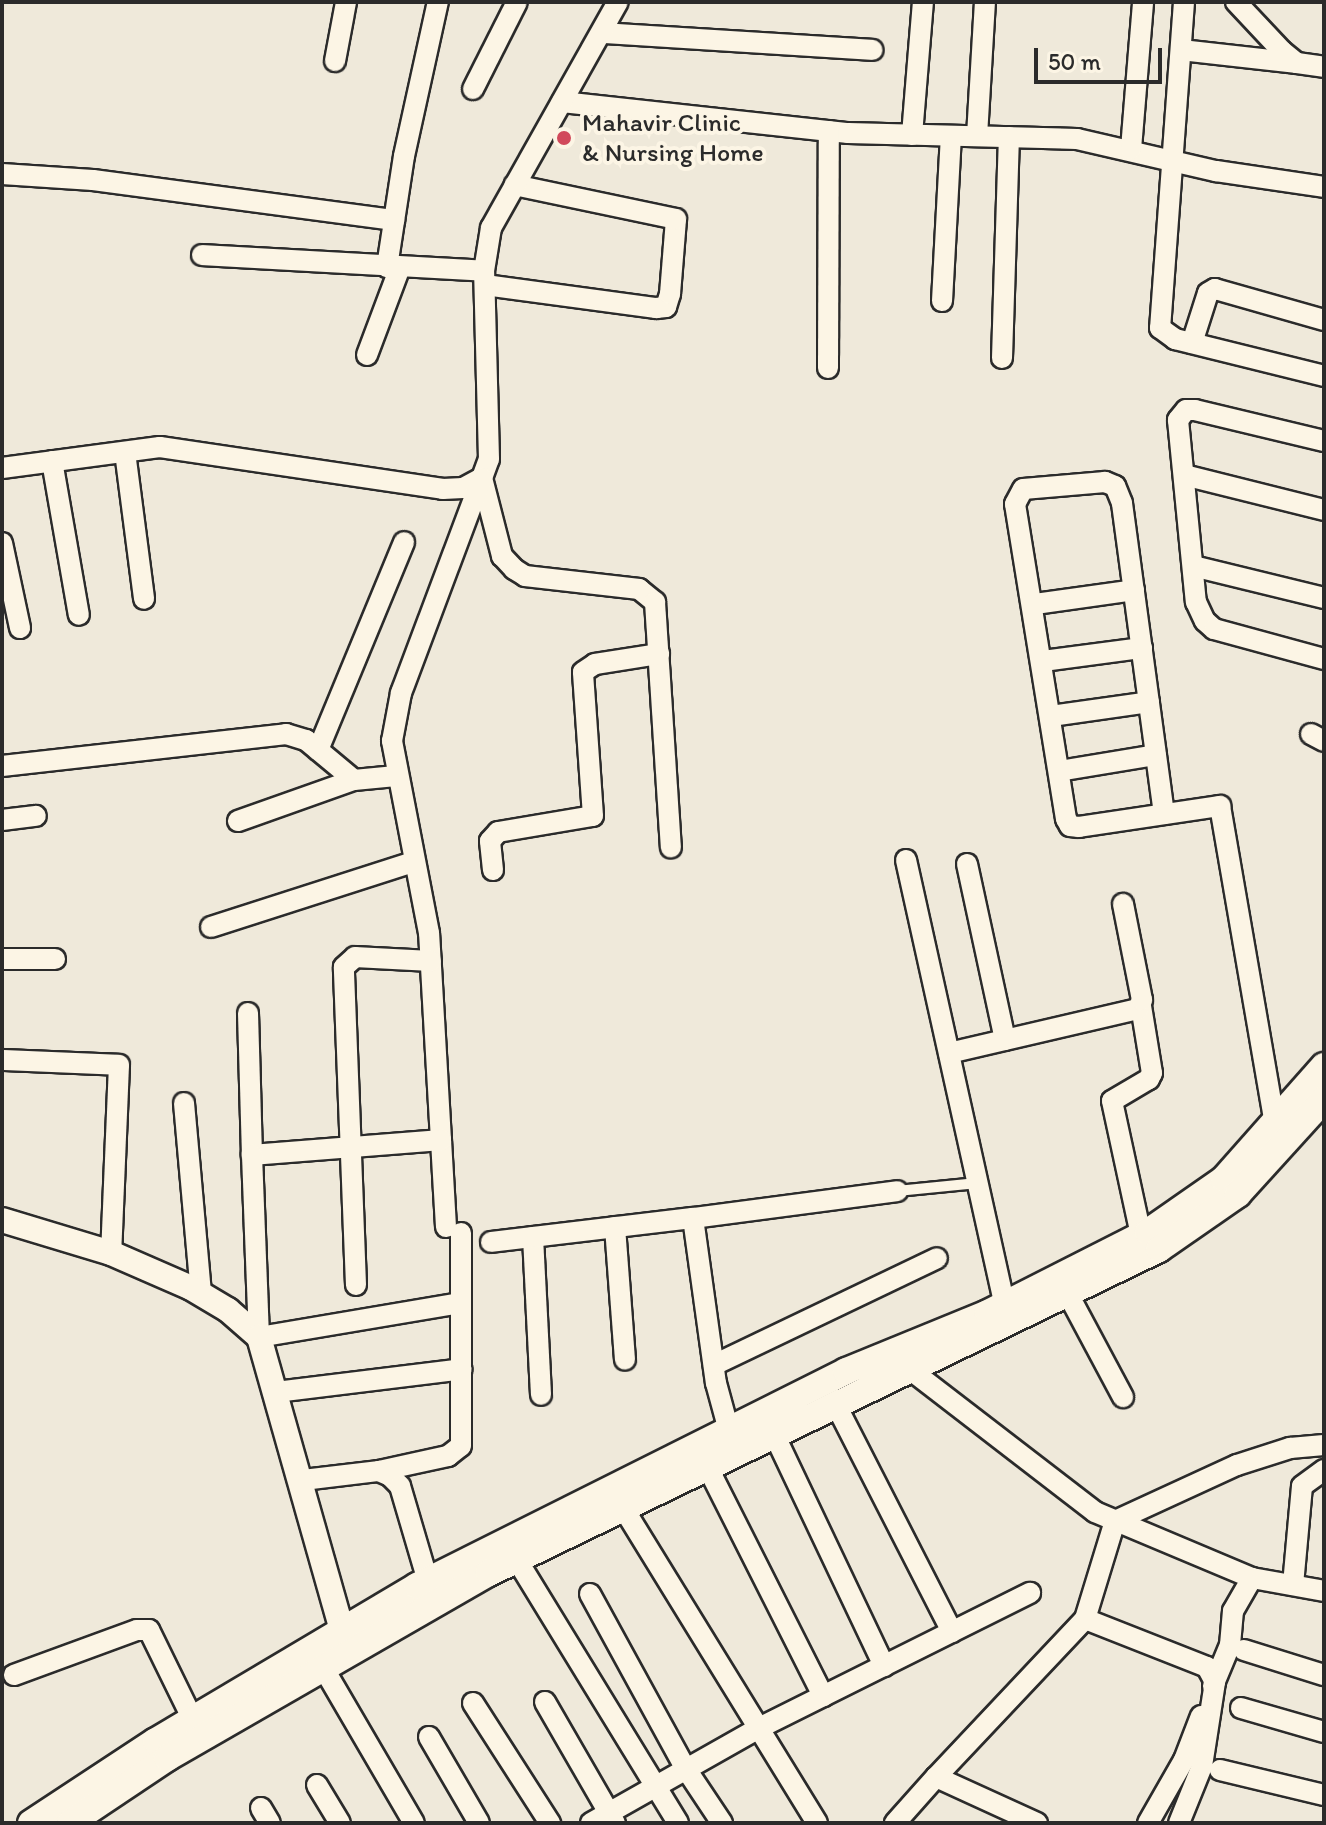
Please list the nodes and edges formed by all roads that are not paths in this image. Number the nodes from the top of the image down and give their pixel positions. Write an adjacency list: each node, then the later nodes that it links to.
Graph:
1 (346, 2): 13 (street)
2 (438, 2): 28 (street)
3 (517, 2): 16 (street)
4 (618, 2): 10 (street)
5 (923, 2): 19 (street)
6 (985, 2): 21 (street)
7 (1143, 2): 23 (street)
8 (1184, 2): 12 (street)
9 (1236, 2): 14 (street)
10 (603, 33): 11 (street); 17 (street)
11 (872, 50)
12 (1181, 50): 14 (street); 24 (street)
13 (335, 61)
14 (1297, 63): 15 (street)
15 (1324, 67)
16 (473, 89)
17 (562, 102): 18 (street); 26 (street)
18 (829, 131): 19 (street); 37 (street)
19 (912, 135): 20 (street)
20 (951, 136): 21 (street); 32 (street)
21 (977, 136): 22 (street)
22 (1009, 137): 23 (street); 36 (street)
23 (1131, 149): 24 (street)
24 (1172, 158): 27 (street); 34 (street)
25 (2, 174): 28 (street)
26 (515, 185): 31 (street); 31 (street)
27 (1324, 187)
28 (394, 220): 30 (street)
29 (202, 255): 30 (street)
30 (393, 267): 31 (street); 35 (street)
31 (485, 278): 44 (street)
32 (942, 301)
33 (1324, 320): 34 (street)
34 (1192, 343): 38 (street)
35 (367, 355)
36 (1002, 358)
37 (828, 368)
38 (1324, 376)
39 (1324, 441): 43 (street)
40 (125, 452): 41 (street); 44 (street); 51 (street)
41 (52, 461): 42 (street); 53 (street)
42 (2, 468)
43 (1184, 475): 45 (street); 48 (street)
44 (482, 478): 56 (street); 65 (street)
45 (1324, 510)
46 (404, 542): 61 (street)
47 (2, 543): 54 (street)
48 (1193, 566): 50 (street); 57 (street)
49 (1134, 590): 52 (street); 52 (street); 55 (street)
50 (1324, 598)
51 (144, 599)
52 (1035, 604): 58 (street)
53 (79, 615)
54 (20, 628)
55 (1142, 648): 58 (street); 59 (street)
56 (659, 654): 71 (street); 75 (street)
57 (1324, 659)
58 (1043, 661): 60 (street)
59 (1149, 702): 60 (street); 62 (street)
60 (1051, 716): 64 (street)
61 (318, 750): 63 (street); 66 (street)
62 (1156, 755): 64 (street); 67 (street)
63 (2, 766)
64 (1059, 771): 67 (street)
65 (396, 776): 66 (street); 73 (street)
66 (354, 780): 70 (street)
67 (1164, 814): 89 (street)
68 (36, 816): 69 (street)
69 (2, 820)
70 (238, 821)
71 (671, 847)
72 (906, 860): 84 (street)
73 (414, 862): 77 (street); 80 (street)
74 (967, 864): 83 (street)
75 (493, 870)
76 (1123, 904): 81 (street)
77 (211, 927)
78 (2, 959): 79 (street)
79 (55, 959)
80 (431, 961): 90 (street); 91 (street)
81 (1141, 1006): 83 (street); 98 (street)
82 (248, 1013): 92 (street)
83 (1005, 1040): 84 (street)
84 (949, 1053): 93 (street)
85 (2, 1060): 101 (street)
86 (1324, 1066): 89 (main road)
87 (1324, 1099): 105 (main road)
88 (184, 1103): 104 (street)
89 (1275, 1126): 98 (main road)
90 (441, 1140): 91 (street); 106 (street)
91 (352, 1147): 92 (street); 103 (street)
92 (252, 1155): 108 (street)
93 (978, 1183): 94 (lane); 107 (street)
94 (897, 1191): 95 (street)
95 (693, 1218): 97 (street); 110 (street)
96 (2, 1220): 101 (street)
97 (615, 1227): 99 (street); 109 (street)
98 (1141, 1235): 107 (main road)
99 (533, 1237): 100 (street); 114 (street)
100 (491, 1242)
101 (111, 1253): 104 (street)
102 (937, 1258): 110 (street)
103 (356, 1285)
104 (201, 1294): 108 (street)
105 (1068, 1294): 112 (main road); 115 (street)
106 (461, 1303): 108 (street); 111 (street)
107 (1005, 1305): 117 (main road)
108 (259, 1337): 113 (street)
109 (625, 1360)
110 (714, 1365): 117 (street)
111 (462, 1369): 113 (street); 122 (street)
112 (912, 1371): 116 (main road); 125 (street)
113 (276, 1392): 123 (street)
114 (541, 1395)
115 (1123, 1397)
116 (836, 1405): 118 (main road); 134 (street)
117 (729, 1431): 128 (main road)
118 (774, 1434): 120 (main road); 137 (street)
119 (1324, 1445): 125 (street)
120 (707, 1466): 124 (main road); 142 (street)
121 (1324, 1470): 129 (street)
122 (379, 1471): 123 (street); 128 (street)
123 (303, 1480): 135 (street)
124 (622, 1506): 126 (main road); 147 (street)
125 (1115, 1521): 127 (street); 133 (street)
126 (517, 1560): 135 (main road); 154 (street)
127 (1252, 1578): 129 (street); 141 (street)
128 (428, 1581): 135 (main road)
129 (1293, 1585): 130 (street)
130 (1324, 1591)
131 (1030, 1593): 134 (street)
132 (590, 1594): 150 (street)
133 (1085, 1619): 141 (street); 152 (street)
134 (952, 1632): 137 (street)
135 (345, 1643): 138 (main road); 146 (main road)
136 (1244, 1650): 140 (street)
137 (884, 1666): 142 (street)
138 (324, 1669): 158 (main road); 160 (street)
139 (14, 1675): 146 (street)
140 (1324, 1675)
141 (1215, 1682): 168 (street); 169 (street)
142 (823, 1696): 147 (street)
143 (545, 1702): 156 (street)
144 (473, 1703): 162 (street)
145 (1241, 1708): 148 (street)
146 (193, 1720): 157 (main road)
147 (759, 1728): 150 (street); 165 (street)
148 (1324, 1732)
149 (429, 1737): 161 (street)
150 (686, 1769): 154 (street); 164 (street)
151 (1220, 1770): 155 (street)
152 (936, 1777): 166 (street); 167 (street)
153 (317, 1785): 159 (street)
154 (653, 1788): 156 (street); 163 (street)
155 (1324, 1795)
156 (606, 1819)
157 (31, 1823)
158 (70, 1823)
159 (340, 1823)
160 (414, 1823)
161 (479, 1823)
162 (550, 1823)
163 (678, 1823)
164 (722, 1823)
165 (817, 1823)
166 (895, 1823)
167 (1037, 1823)
168 (1148, 1823)
169 (1179, 1823)

